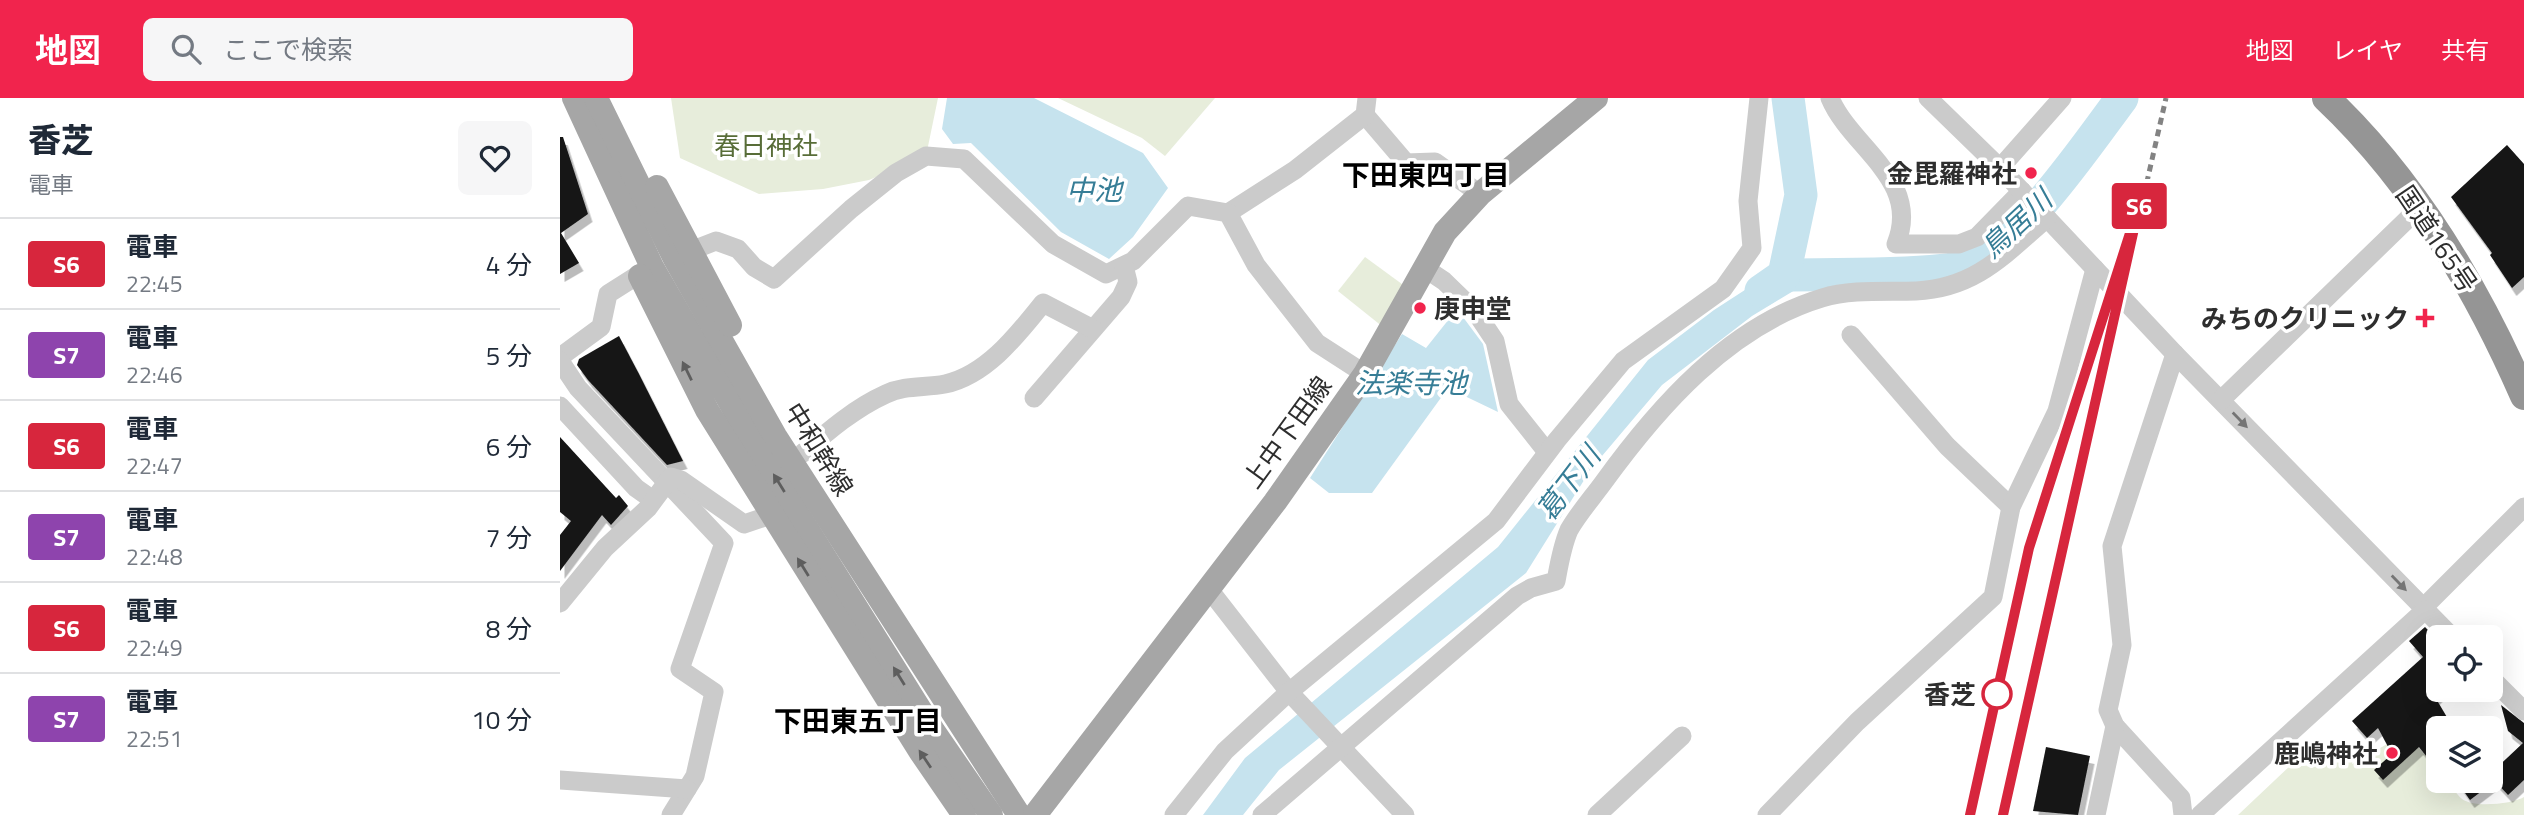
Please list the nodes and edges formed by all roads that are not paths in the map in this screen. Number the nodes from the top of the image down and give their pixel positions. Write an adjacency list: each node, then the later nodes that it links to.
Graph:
1 (574, 98): 16 (main road)
2 (1595, 98): 12 (main road, 上中下田線)
3 (1759, 98): 30 (street)
4 (1830, 98): 11 (street)
5 (1928, 98): 10 (street)
6 (2063, 98): 10 (street)
7 (2326, 98): 13 (highway, 国道165号)
8 (600, 105): 16 (main road)
9 (1366, 106): 12 (street); 14 (street)
10 (2000, 168): 11 (street)
11 (2022, 191): 15 (street)
12 (1480, 194): 18 (main road, 上中下田線)
13 (2420, 207): 25 (highway, 国道165号); 27 (street)
14 (1228, 213): 17 (street); 24 (street)
15 (2046, 218): 19 (street); 46 (street)
16 (664, 262): 17 (street); 22 (street); 29 (main road, 中和幹線); 31 (main road); 36 (main road, one-way to 16)
17 (1124, 266): 20 (street)
18 (1426, 269): 24 (main road, 上中下田線); 30 (street)
19 (2095, 269): 23 (street); 34 (street)
20 (1093, 329): 26 (street); 31 (street)
21 (1851, 335): 34 (street)
22 (562, 351): 32 (street)
23 (2175, 354): 27 (street); 44 (street)
24 (1365, 374): 37 (main road, 上中下田線)
25 (2524, 396)
26 (1034, 398)
27 (2221, 400): 39 (street, one-way to 39)
28 (560, 406): 33 (street)
29 (766, 442): 51 (main road, 中和幹線, one-way to 29); 52 (main road, 中和幹線)
30 (1548, 452): 42 (street)
31 (803, 453): 53 (main road)
32 (665, 482): 33 (street); 36 (street); 48 (street)
33 (653, 500): 38 (street)
34 (2011, 507): 58 (street)
35 (2524, 508): 39 (street)
36 (771, 515): 50 (main road, one-way to 36)
37 (1208, 588): 42 (street); 53 (main road, 上中下田線)
38 (560, 603)
39 (2424, 609): 40 (street); 61 (street)
40 (2440, 625)
41 (2503, 690): 43 (street)
42 (1289, 692): 46 (street); 54 (street)
43 (2524, 711)
44 (2115, 726): 59 (street); 60 (street)
45 (1682, 736): 57 (street)
46 (1339, 748): 55 (street); 56 (street)
47 (560, 780): 48 (street)
48 (687, 789): 49 (street)
49 (671, 815)
50 (964, 815)
51 (991, 815)
52 (1019, 815)
53 (1033, 815)
54 (1174, 815)
55 (1262, 815)
56 (1405, 815)
57 (1597, 815)
58 (1769, 815)
59 (2096, 815)
60 (2183, 815)
61 (2200, 815)

